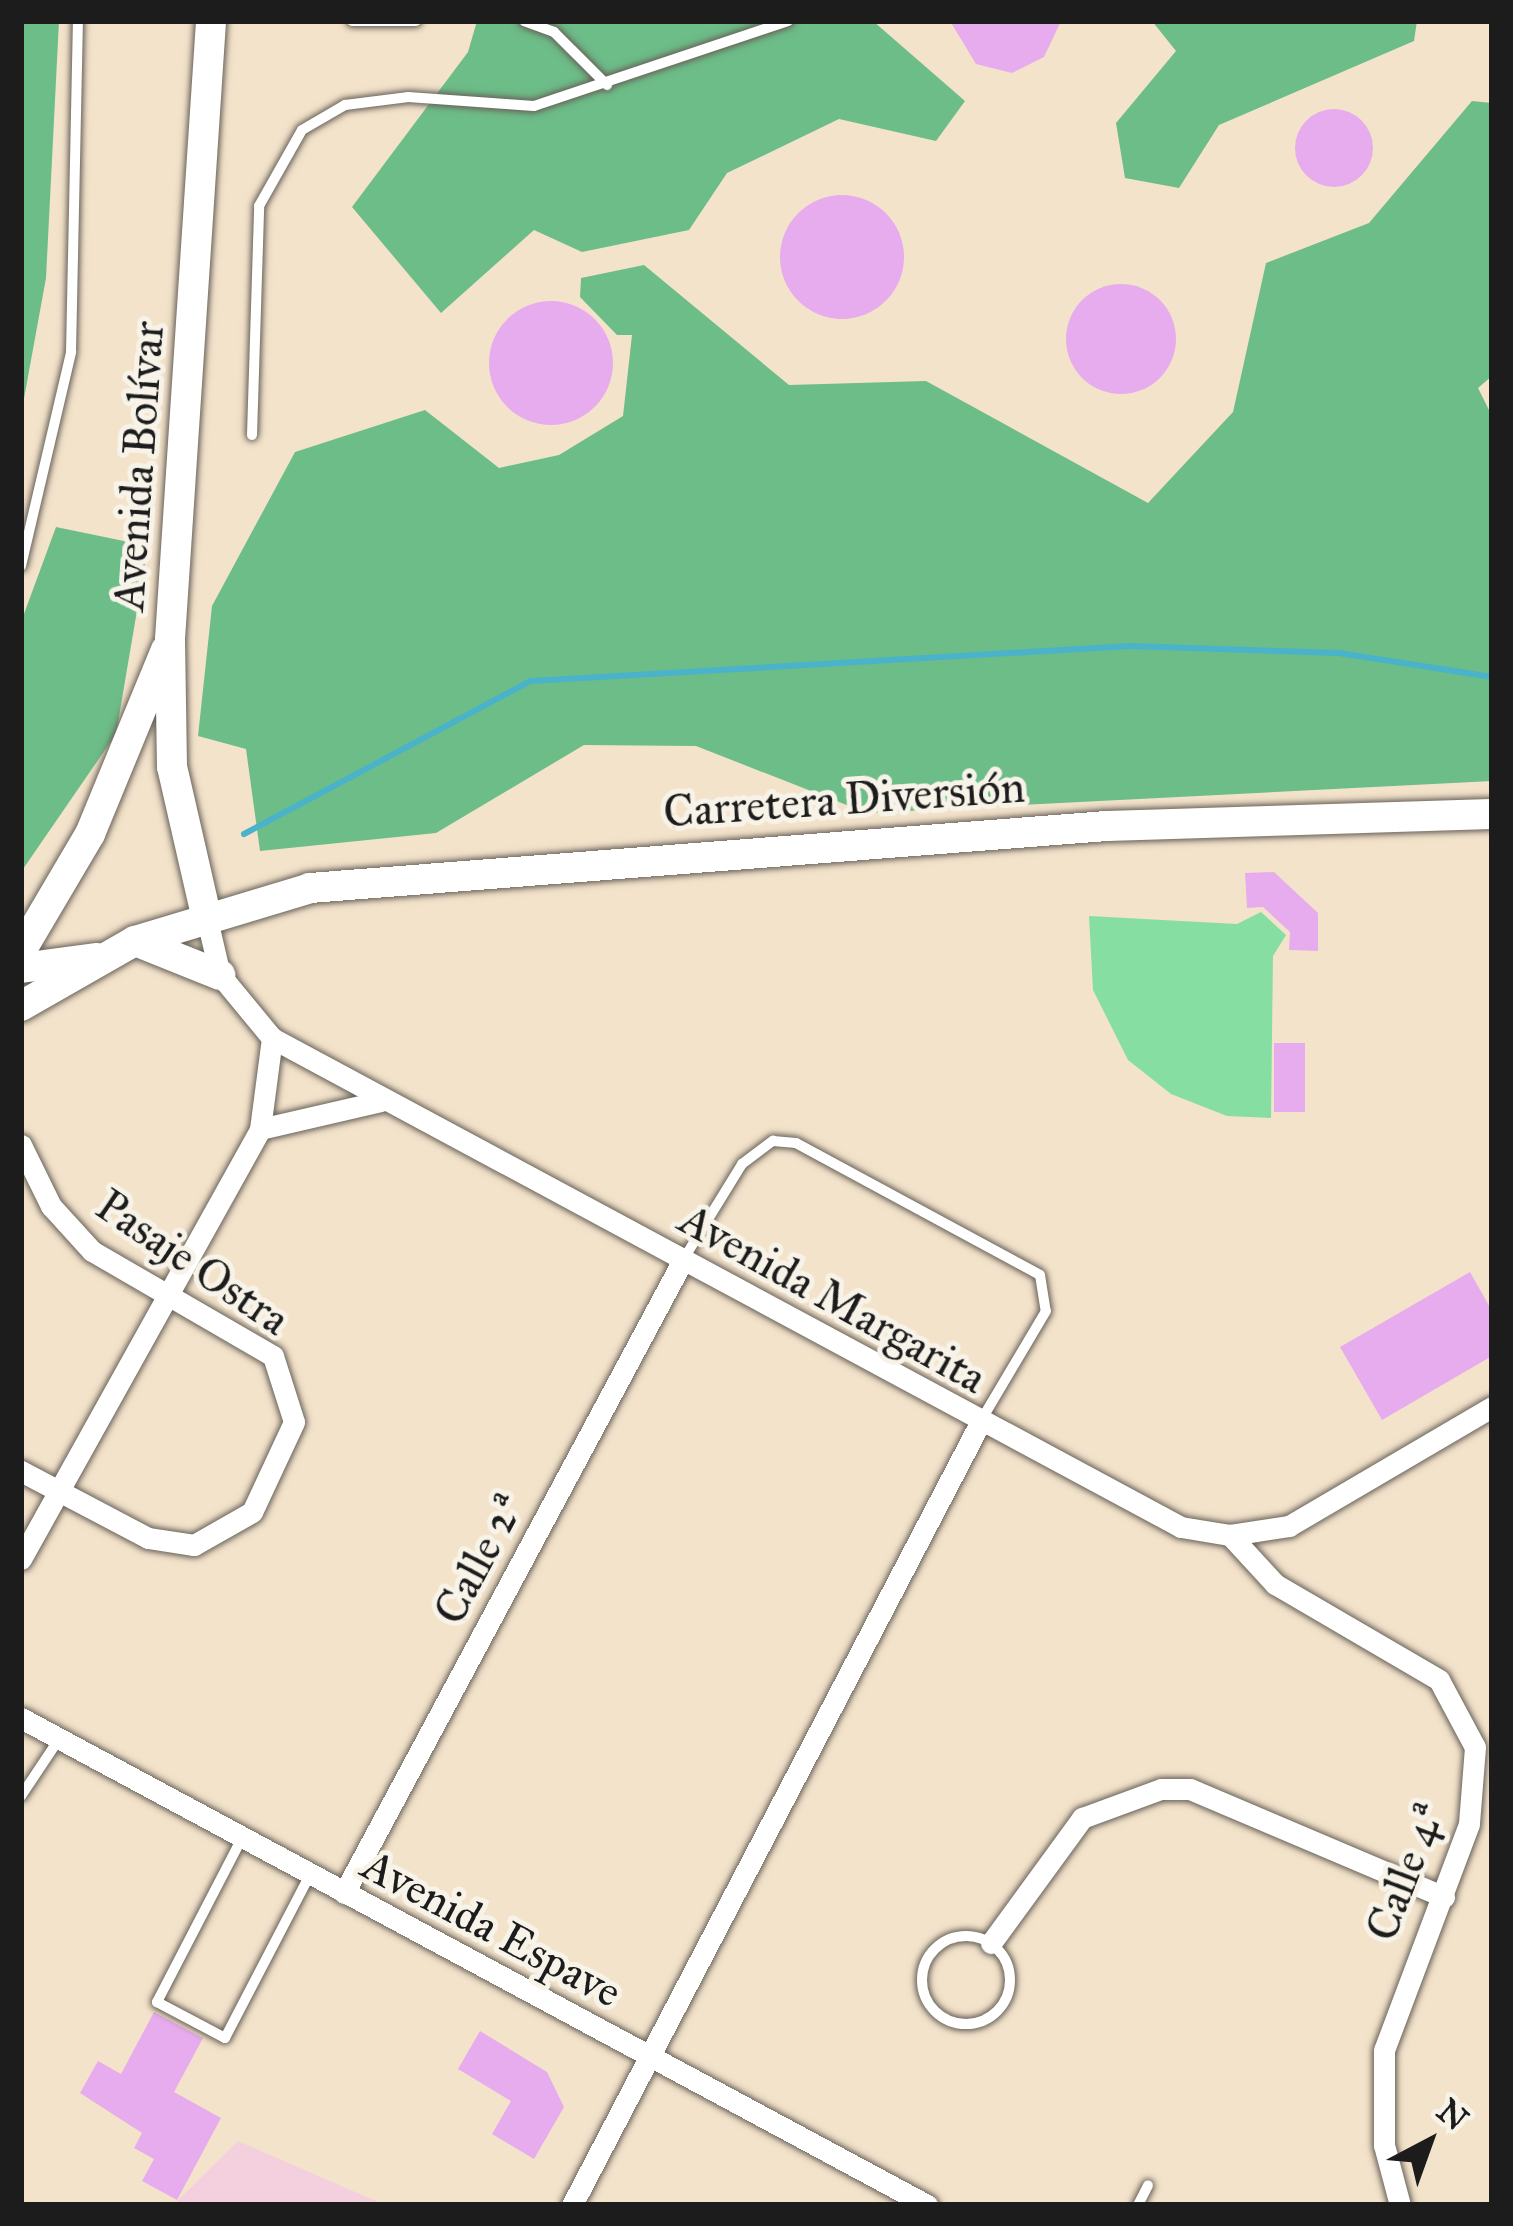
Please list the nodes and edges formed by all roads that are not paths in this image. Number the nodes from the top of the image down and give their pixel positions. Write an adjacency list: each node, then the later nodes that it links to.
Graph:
1 (79, 21): 9 (lane)
2 (211, 21): 10 (main road, Avenida Bolívar)
3 (352, 21): 4 (lane)
4 (416, 21)
5 (524, 21): 7 (lane)
6 (788, 21): 7 (lane)
7 (608, 85): 8 (lane)
8 (252, 435)
9 (21, 566)
10 (170, 639): 12 (main road, Avenida Bolívar); 14 (main road)
11 (1492, 814): 12 (main road, Carretera Diversión)
12 (206, 915): 13 (main road, Carretera Diversión); 17 (street, Avenida Margarita)
13 (135, 940): 15 (main road, Carretera Diversión); 17 (main road)
14 (21, 951)
15 (97, 958): 16 (main road); 18 (main road)
16 (21, 968)
17 (220, 974): 19 (street, Avenida Margarita)
18 (21, 1006)
19 (272, 1038): 20 (street, Avenida Margarita); 21 (street)
20 (382, 1101): 21 (street); 23 (street, Avenida Margarita)
21 (260, 1129): 24 (street)
22 (21, 1145): 24 (street, Pasaje Ostra)
23 (683, 1260): 26 (street, Avenida Margarita); 26 (lane); 36 (street, Calle 2ª)
24 (167, 1295): 28 (street); 28 (street, Pasaje Ostra)
25 (1492, 1407): 29 (street, Avenida Margarita)
26 (980, 1423): 29 (street, Avenida Margarita); 39 (street)
27 (21, 1471): 28 (street, Pasaje Ostra)
28 (58, 1491): 30 (street)
29 (1230, 1535): 37 (street, Calle 4ª)
30 (21, 1559)
31 (21, 1718): 32 (street, Avenida Espave)
32 (59, 1739): 33 (lane); 34 (street, Avenida Espave)
33 (21, 1796)
34 (242, 1838): 35 (street, Avenida Espave); 35 (lane)
35 (310, 1875): 36 (street, Avenida Espave)
36 (344, 1893): 39 (street, Avenida Espave)
37 (1444, 1898): 38 (street); 44 (street, Calle 4ª)
38 (991, 1943): 38 (lane)
39 (656, 2061): 41 (street); 42 (street, Avenida Espave)
40 (1148, 2185): 43 (lane)
41 (572, 2205)
42 (927, 2205)
43 (1138, 2205)
44 (1400, 2205)

